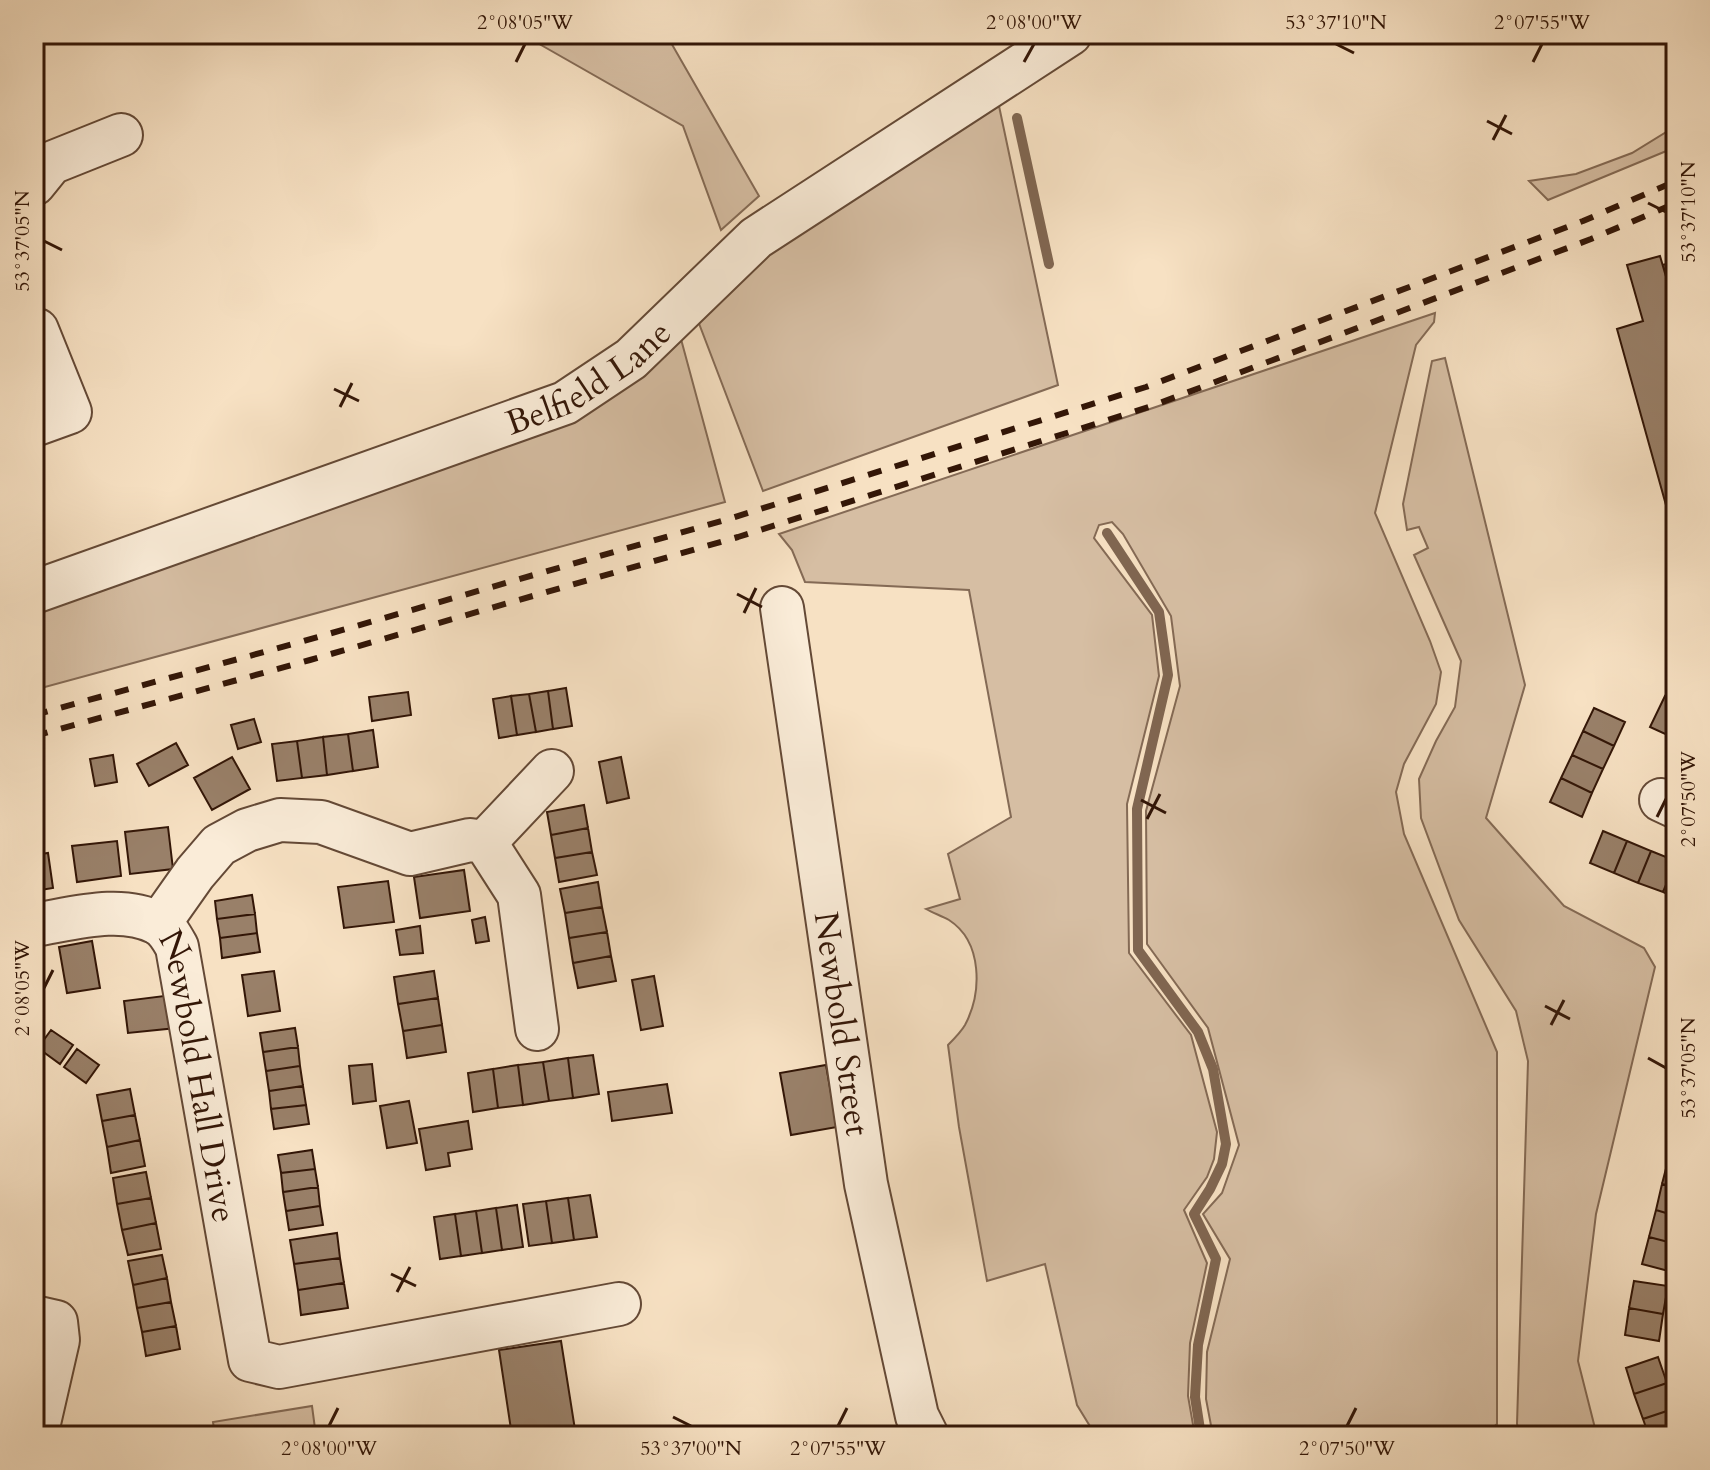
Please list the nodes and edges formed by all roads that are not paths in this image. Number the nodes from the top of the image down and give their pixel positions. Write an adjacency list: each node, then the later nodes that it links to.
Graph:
1 (1070, 34): 6 (street, Belfield Lane)
2 (121, 135): 3 (street)
3 (40, 163)
4 (36, 331): 5 (street)
5 (34, 425)
6 (39, 588)
7 (782, 608): 16 (street, Newbold Street)
8 (552, 771): 9 (street)
9 (485, 842): 10 (street); 12 (street)
10 (159, 924): 11 (street, Newbold Hall Drive); 13 (street, Newbold Hall Drive)
11 (34, 925)
12 (537, 1029)
13 (619, 1304)
14 (45, 1319): 15 (street)
15 (36, 1436)
16 (927, 1436)

